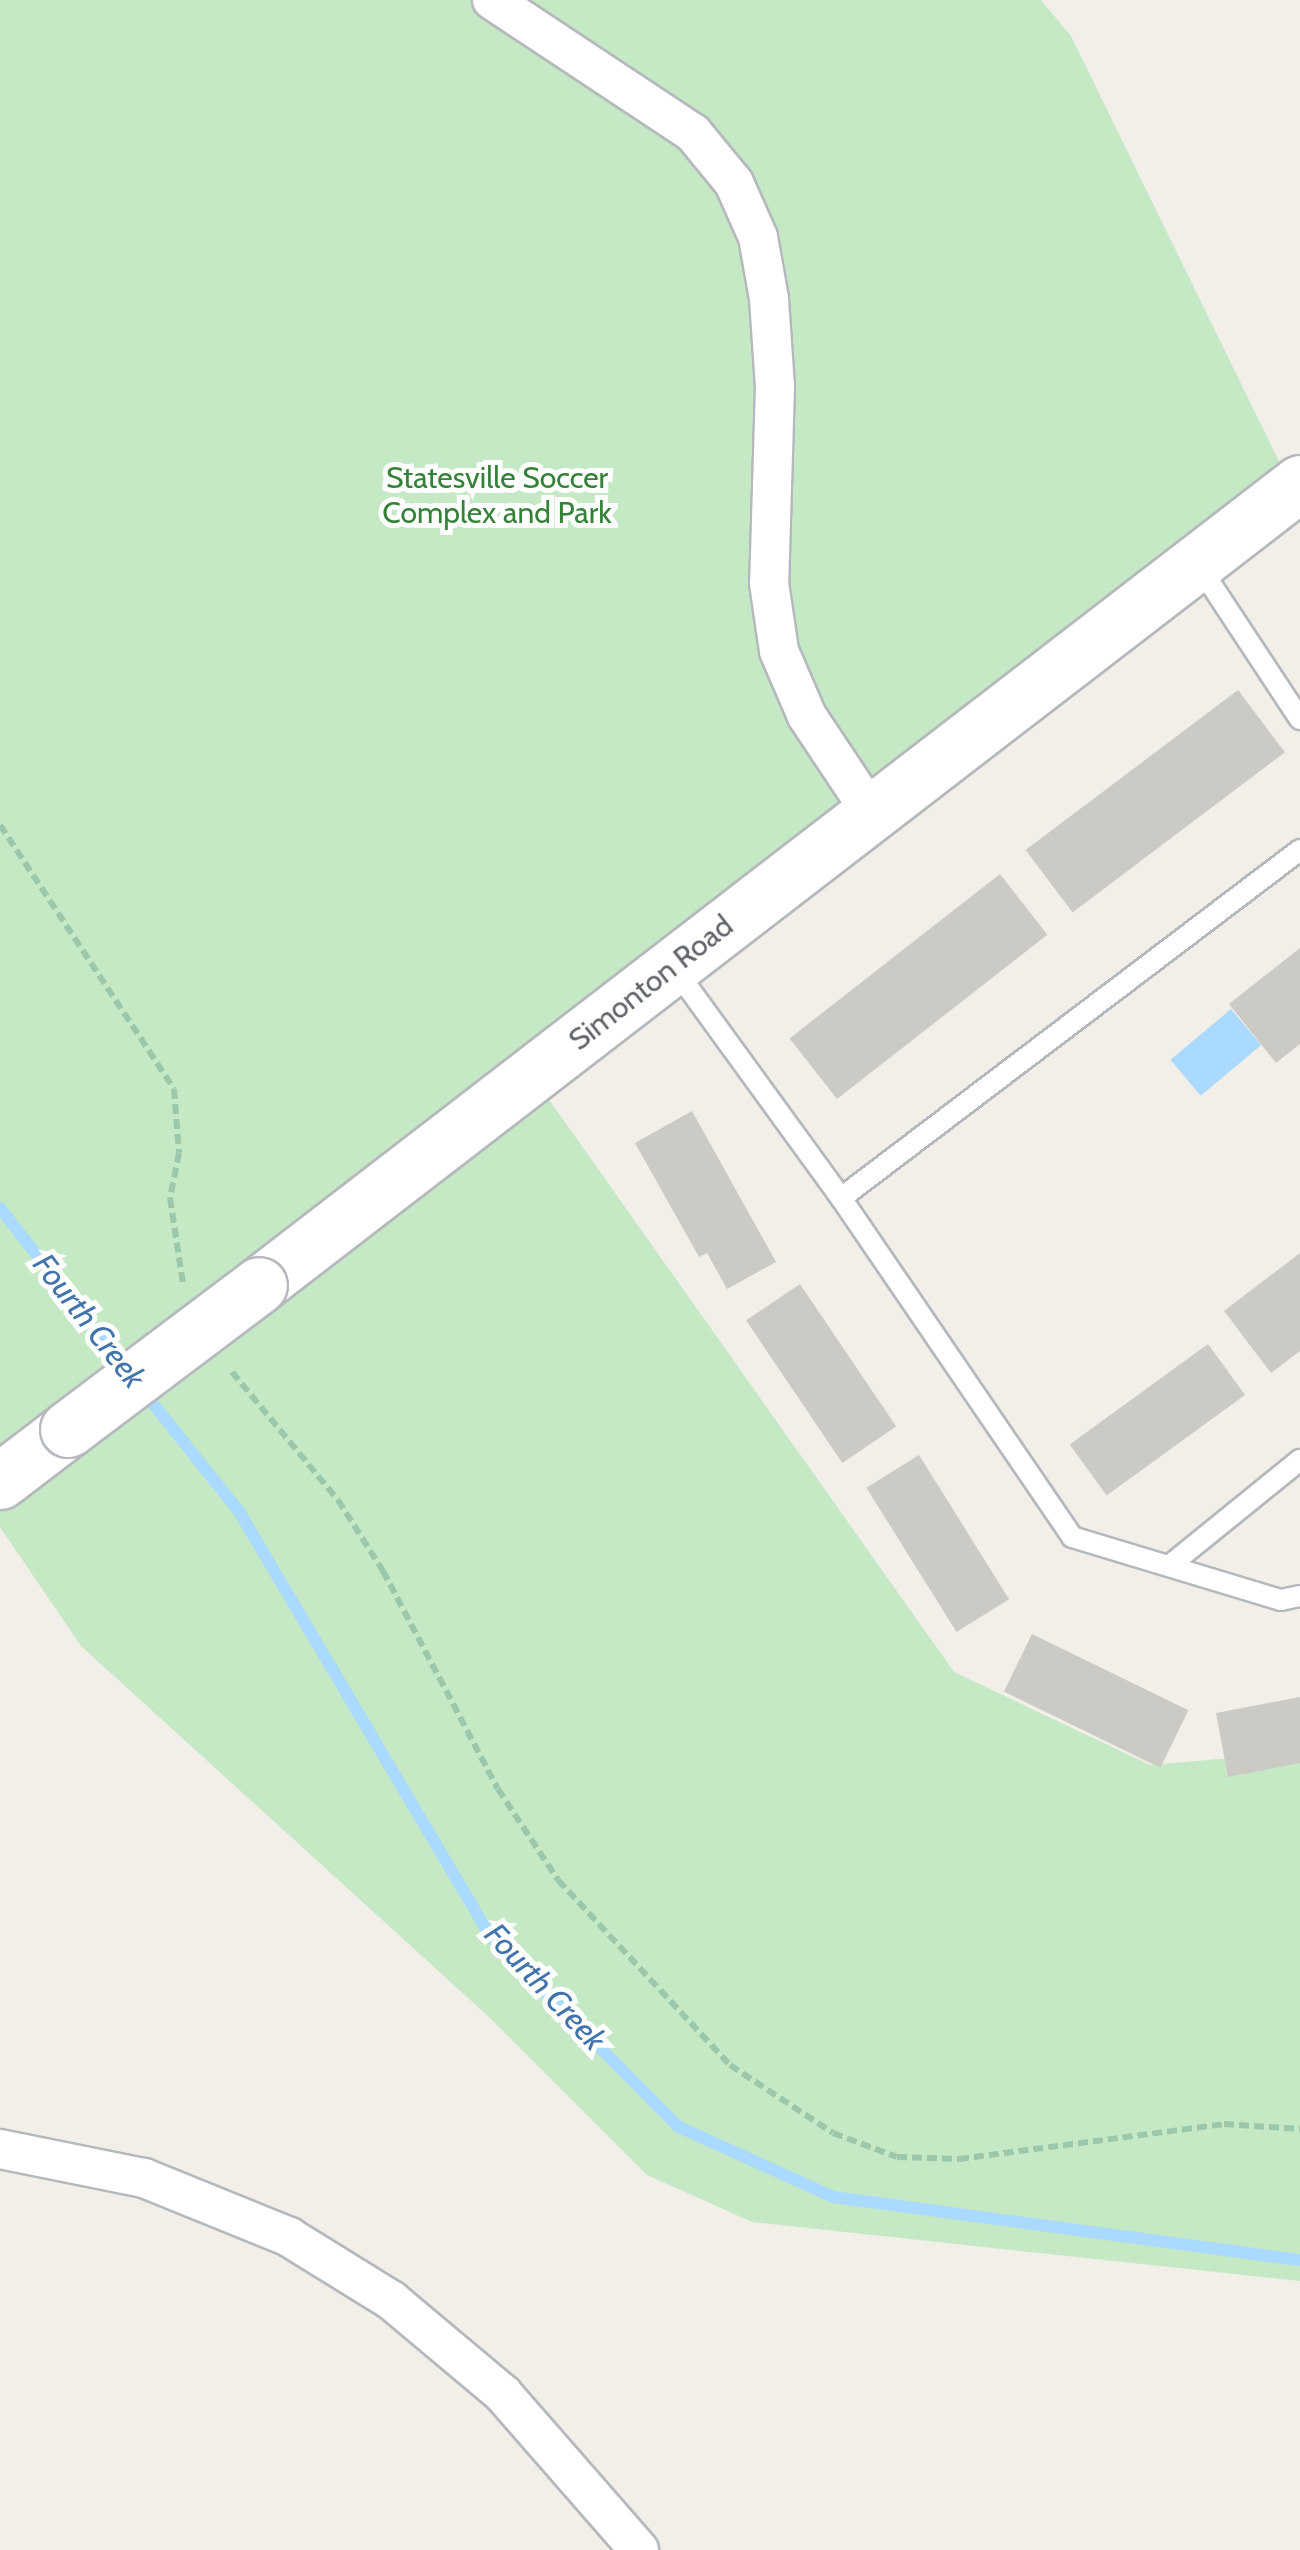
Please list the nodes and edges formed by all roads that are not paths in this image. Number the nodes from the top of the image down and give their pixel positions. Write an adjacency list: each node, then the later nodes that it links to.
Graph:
1 (492, 0): 5 (street)
2 (1300, 482): 3 (street, Simonton Road)
3 (1198, 563): 4 (lane); 5 (street, Simonton Road)
4 (1300, 720)
5 (872, 814): 7 (street, Simonton Road)
6 (1300, 850): 8 (lane)
7 (673, 966): 8 (lane); 10 (street, Simonton Road, bridge)
8 (841, 1198): 11 (lane)
9 (1300, 1460): 11 (lane)
10 (0, 1481)
11 (1169, 1566): 12 (lane)
12 (1300, 1596)
13 (0, 2149): 14 (street)
14 (639, 2550)

